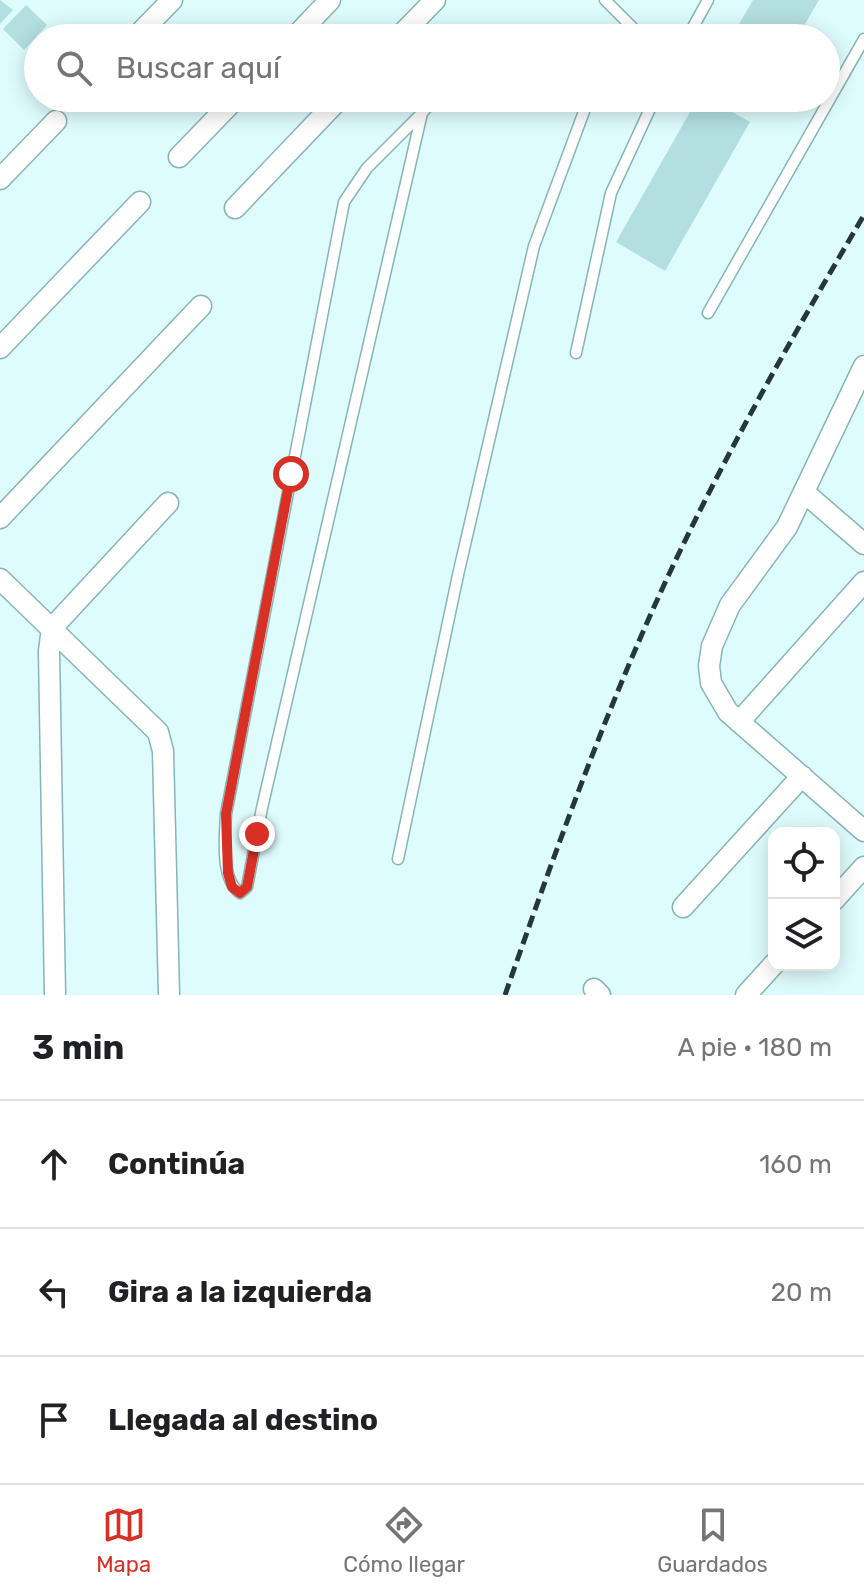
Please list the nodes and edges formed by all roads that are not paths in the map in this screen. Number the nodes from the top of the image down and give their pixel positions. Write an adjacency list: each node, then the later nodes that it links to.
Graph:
1 (172, 0): 6 (street)
2 (330, 0): 7 (street)
3 (435, 0): 8 (street)
4 (605, 0): 9 (lane)
5 (708, 0): 10 (lane)
6 (149, 24)
7 (307, 24)
8 (412, 24)
9 (629, 24)
10 (695, 24)
11 (864, 39): 12 (lane)
12 (840, 81)
13 (222, 112): 20 (street)
14 (327, 112): 23 (street)
15 (584, 112): 39 (lane)
16 (648, 112): 27 (lane)
17 (822, 112): 25 (lane)
18 (422, 113): 18 (lane)
19 (56, 121): 21 (street)
20 (179, 157)
21 (0, 179)
22 (140, 202): 26 (street)
23 (235, 208)
24 (201, 306): 31 (street)
25 (708, 313)
26 (0, 348)
27 (576, 353)
28 (864, 366): 29 (street)
29 (805, 493): 32 (street); 36 (street)
30 (168, 503): 35 (street)
31 (0, 518)
32 (864, 544)
33 (0, 579): 35 (street)
34 (864, 582): 36 (street)
35 (52, 628): 44 (street); 45 (street)
36 (739, 722): 37 (street)
37 (802, 776): 38 (street); 42 (street)
38 (864, 831)
39 (398, 859)
40 (864, 867): 41 (street)
41 (835, 899)
42 (683, 907)
43 (768, 971): 46 (street)
44 (55, 995)
45 (169, 995)
46 (746, 995)

